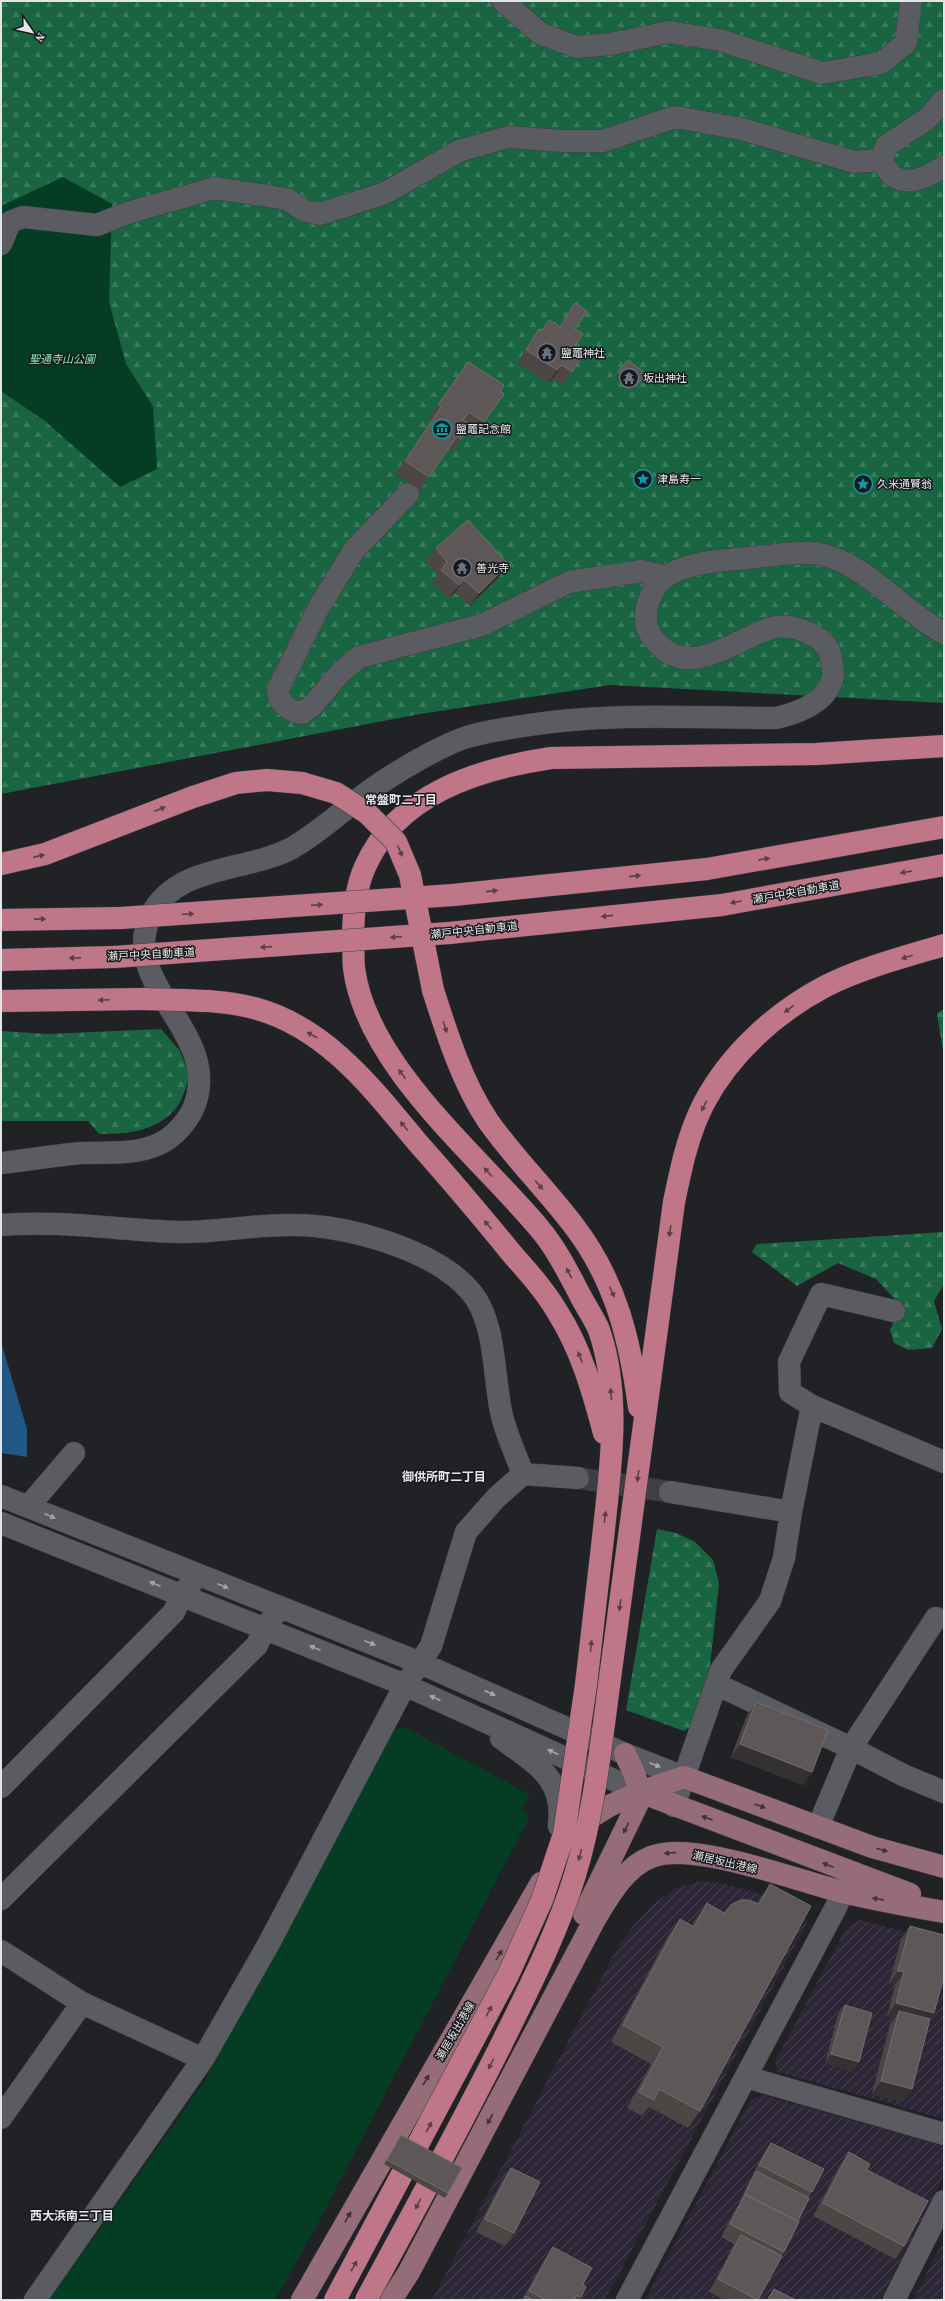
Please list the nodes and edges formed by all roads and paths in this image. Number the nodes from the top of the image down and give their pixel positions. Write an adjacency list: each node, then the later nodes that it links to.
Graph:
1 (503, 1): 2 (street)
2 (911, 1)
3 (944, 100): 4 (street)
4 (881, 160): 5 (street); 6 (street)
5 (944, 166)
6 (1, 244)
7 (408, 494): 8 (street)
8 (665, 578): 9 (street); 18 (street)
9 (944, 633)
10 (944, 746): 24 (highway, one-way to 10)
11 (944, 827): 14 (highway, one-way to 11, bridge)
12 (1, 864): 22 (highway, one-way to 22, bridge)
13 (944, 865): 16 (highway, 瀬戸中央自動車道, one-way to 16, bridge)
14 (1, 920)
15 (944, 945): 22 (highway, one-way to 22)
16 (1, 960)
17 (1, 1001): 24 (highway, one-way to 17, bridge)
18 (1, 1163)
19 (1, 1225): 26 (street)
20 (894, 1310): 21 (street)
21 (812, 1406): 25 (street); 31 (street)
22 (643, 1437): 68 (highway, one-way to 68, bridge)
23 (74, 1453): 30 (street)
24 (611, 1461): 67 (highway, one-way to 24, bridge)
25 (944, 1462)
26 (523, 1474): 27 (street); 38 (street)
27 (578, 1478)
28 (670, 1492): 31 (street)
29 (1, 1496): 30 (street)
30 (28, 1507): 33 (street, one-way to 33)
31 (791, 1512): 40 (street)
32 (5, 1529): 34 (street, one-way to 32)
33 (198, 1576): 34 (street); 35 (street, one-way to 35)
34 (181, 1595): 37 (street); 45 (street)
35 (280, 1608): 37 (street); 38 (street, one-way to 38)
36 (936, 1618): 42 (street)
37 (265, 1628): 39 (street, one-way to 37); 53 (street)
38 (418, 1662): 39 (street); 43 (street, one-way to 43)
39 (405, 1684): 41 (street, one-way to 39); 58 (street)
40 (716, 1684): 42 (street); 44 (street)
41 (467, 1713): 46 (street, one-way to 41); 51 (street)
42 (851, 1748): 47 (street); 49 (street)
43 (625, 1754): 44 (street, one-way to 44); 46 (main road)
44 (684, 1777): 46 (main road, 瀬居坂出港線); 48 (street); 49 (main road, one-way to 49)
45 (1, 1787)
46 (640, 1792): 48 (main road, 瀬居坂出港線); 51 (main road, 瀬居坂出港線); 59 (main road, 瀬居坂出港線, one-way to 59)
47 (944, 1792)
48 (674, 1806): 52 (main road, 瀬居坂出港線, one-way to 48)
49 (818, 1827): 50 (main road, one-way to 50)
50 (944, 1867)
51 (542, 1881): 66 (main road, 瀬居坂出港線, one-way to 51)
52 (847, 1883): 54 (main road, 瀬居坂出港線); 55 (main road, 瀬居坂出港線, one-way to 52); 59 (main road, 瀬居坂出港線, one-way to 59); 60 (street)
53 (1, 1900)
54 (944, 1906)
55 (944, 1912)
56 (1, 1951): 57 (street)
57 (82, 2003): 58 (street); 61 (street)
58 (203, 2059): 65 (street)
59 (521, 2060): 64 (main road, 瀬居坂出港線, one-way to 64)
60 (746, 2077): 62 (street); 71 (street)
61 (1, 2118)
62 (944, 2134)
63 (944, 2201): 72 (street)
64 (409, 2272): 69 (main road, 瀬居坂出港線); 70 (main road)
65 (35, 2300)
66 (302, 2300)
67 (335, 2300)
68 (366, 2300)
69 (391, 2300)
70 (395, 2300)
71 (627, 2300)
72 (894, 2300)

